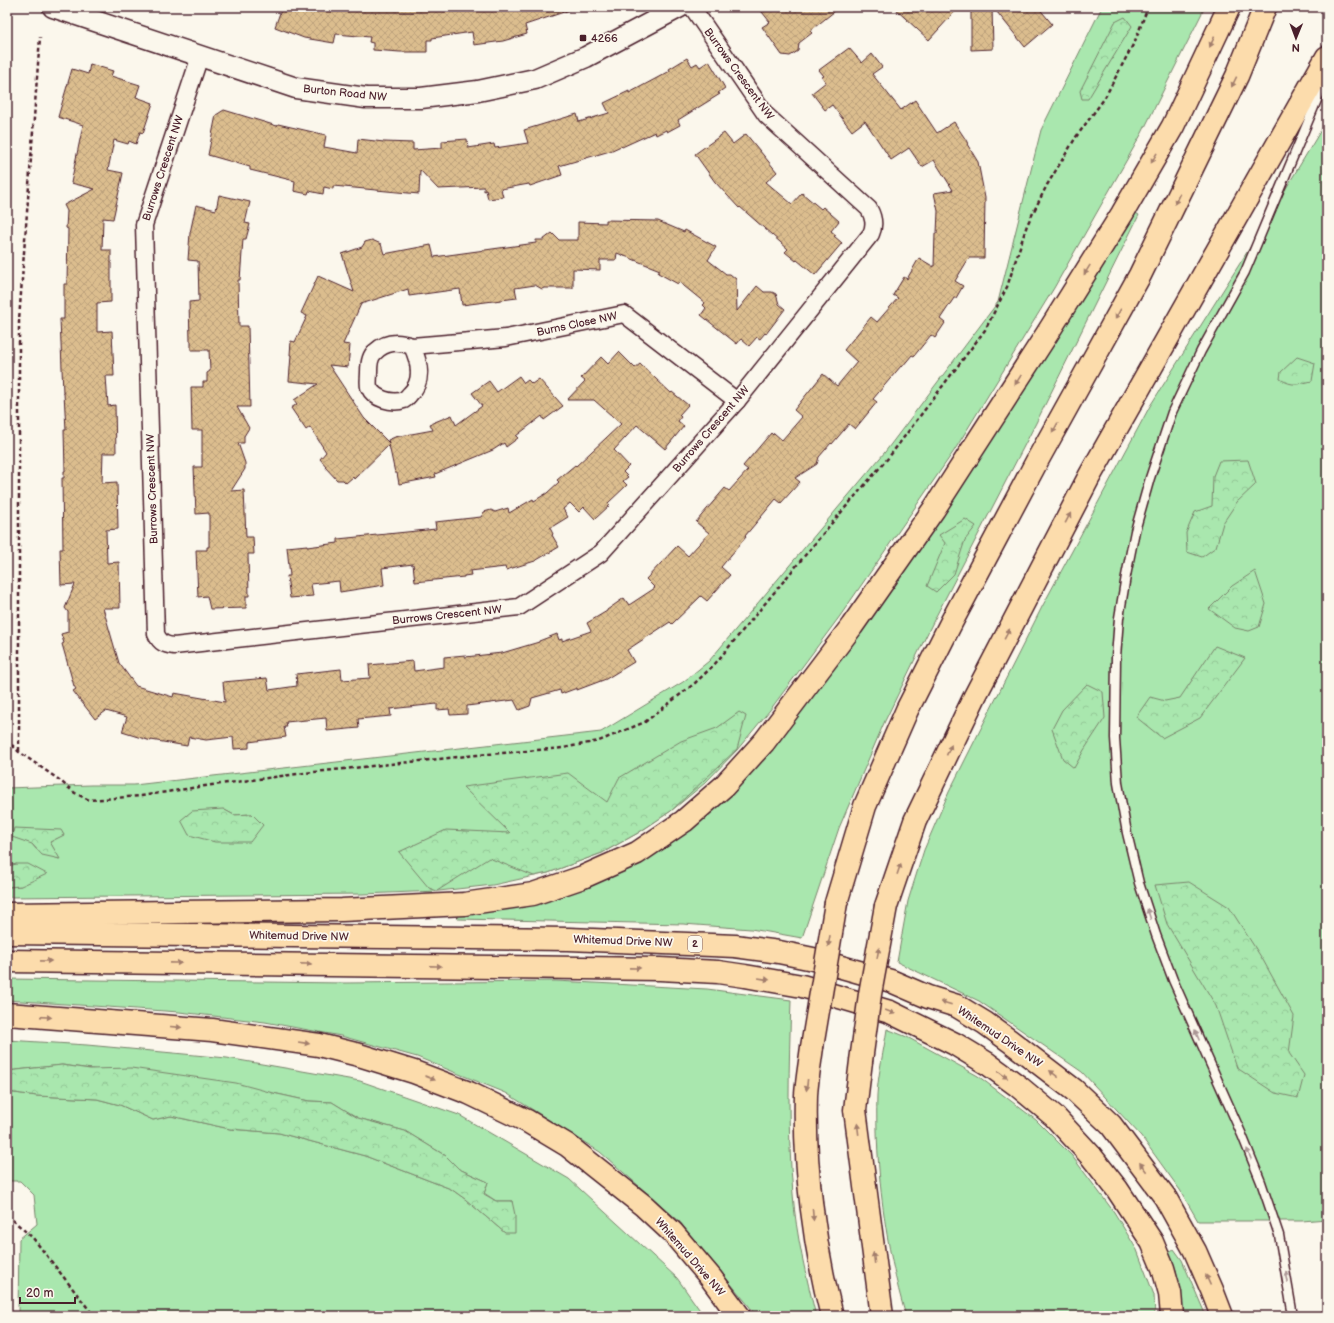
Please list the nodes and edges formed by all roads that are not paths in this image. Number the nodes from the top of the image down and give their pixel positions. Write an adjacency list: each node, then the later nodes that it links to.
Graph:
1 (53, 7): 6 (street, Burton Road NW)
2 (680, 7): 7 (street, Burton Road NW)
3 (692, 7): 11 (street, Burrows Crescent NW)
4 (1229, 7): 12 (highway, one-way to 12)
5 (1265, 7): 18 (highway, one-way to 18, bridge)
6 (81, 12): 7 (street, Burton Road NW)
7 (200, 56): 11 (street, Burrows Crescent NW)
8 (1327, 58): 16 (highway, one-way to 8, bridge)
9 (1327, 75): 21 (lane, one-way to 9)
10 (412, 346): 11 (street, Burns Close NW)
11 (737, 400)
12 (7, 914)
13 (7, 934): 20 (highway, Whitemud Drive NW / 2, one-way to 13)
14 (7, 961): 19 (highway, one-way to 19)
15 (7, 1014): 17 (highway, Whitemud Drive NW, one-way to 17)
16 (882, 1309)
17 (738, 1316)
18 (832, 1316)
19 (1172, 1316)
20 (1222, 1316)
21 (1294, 1316)

